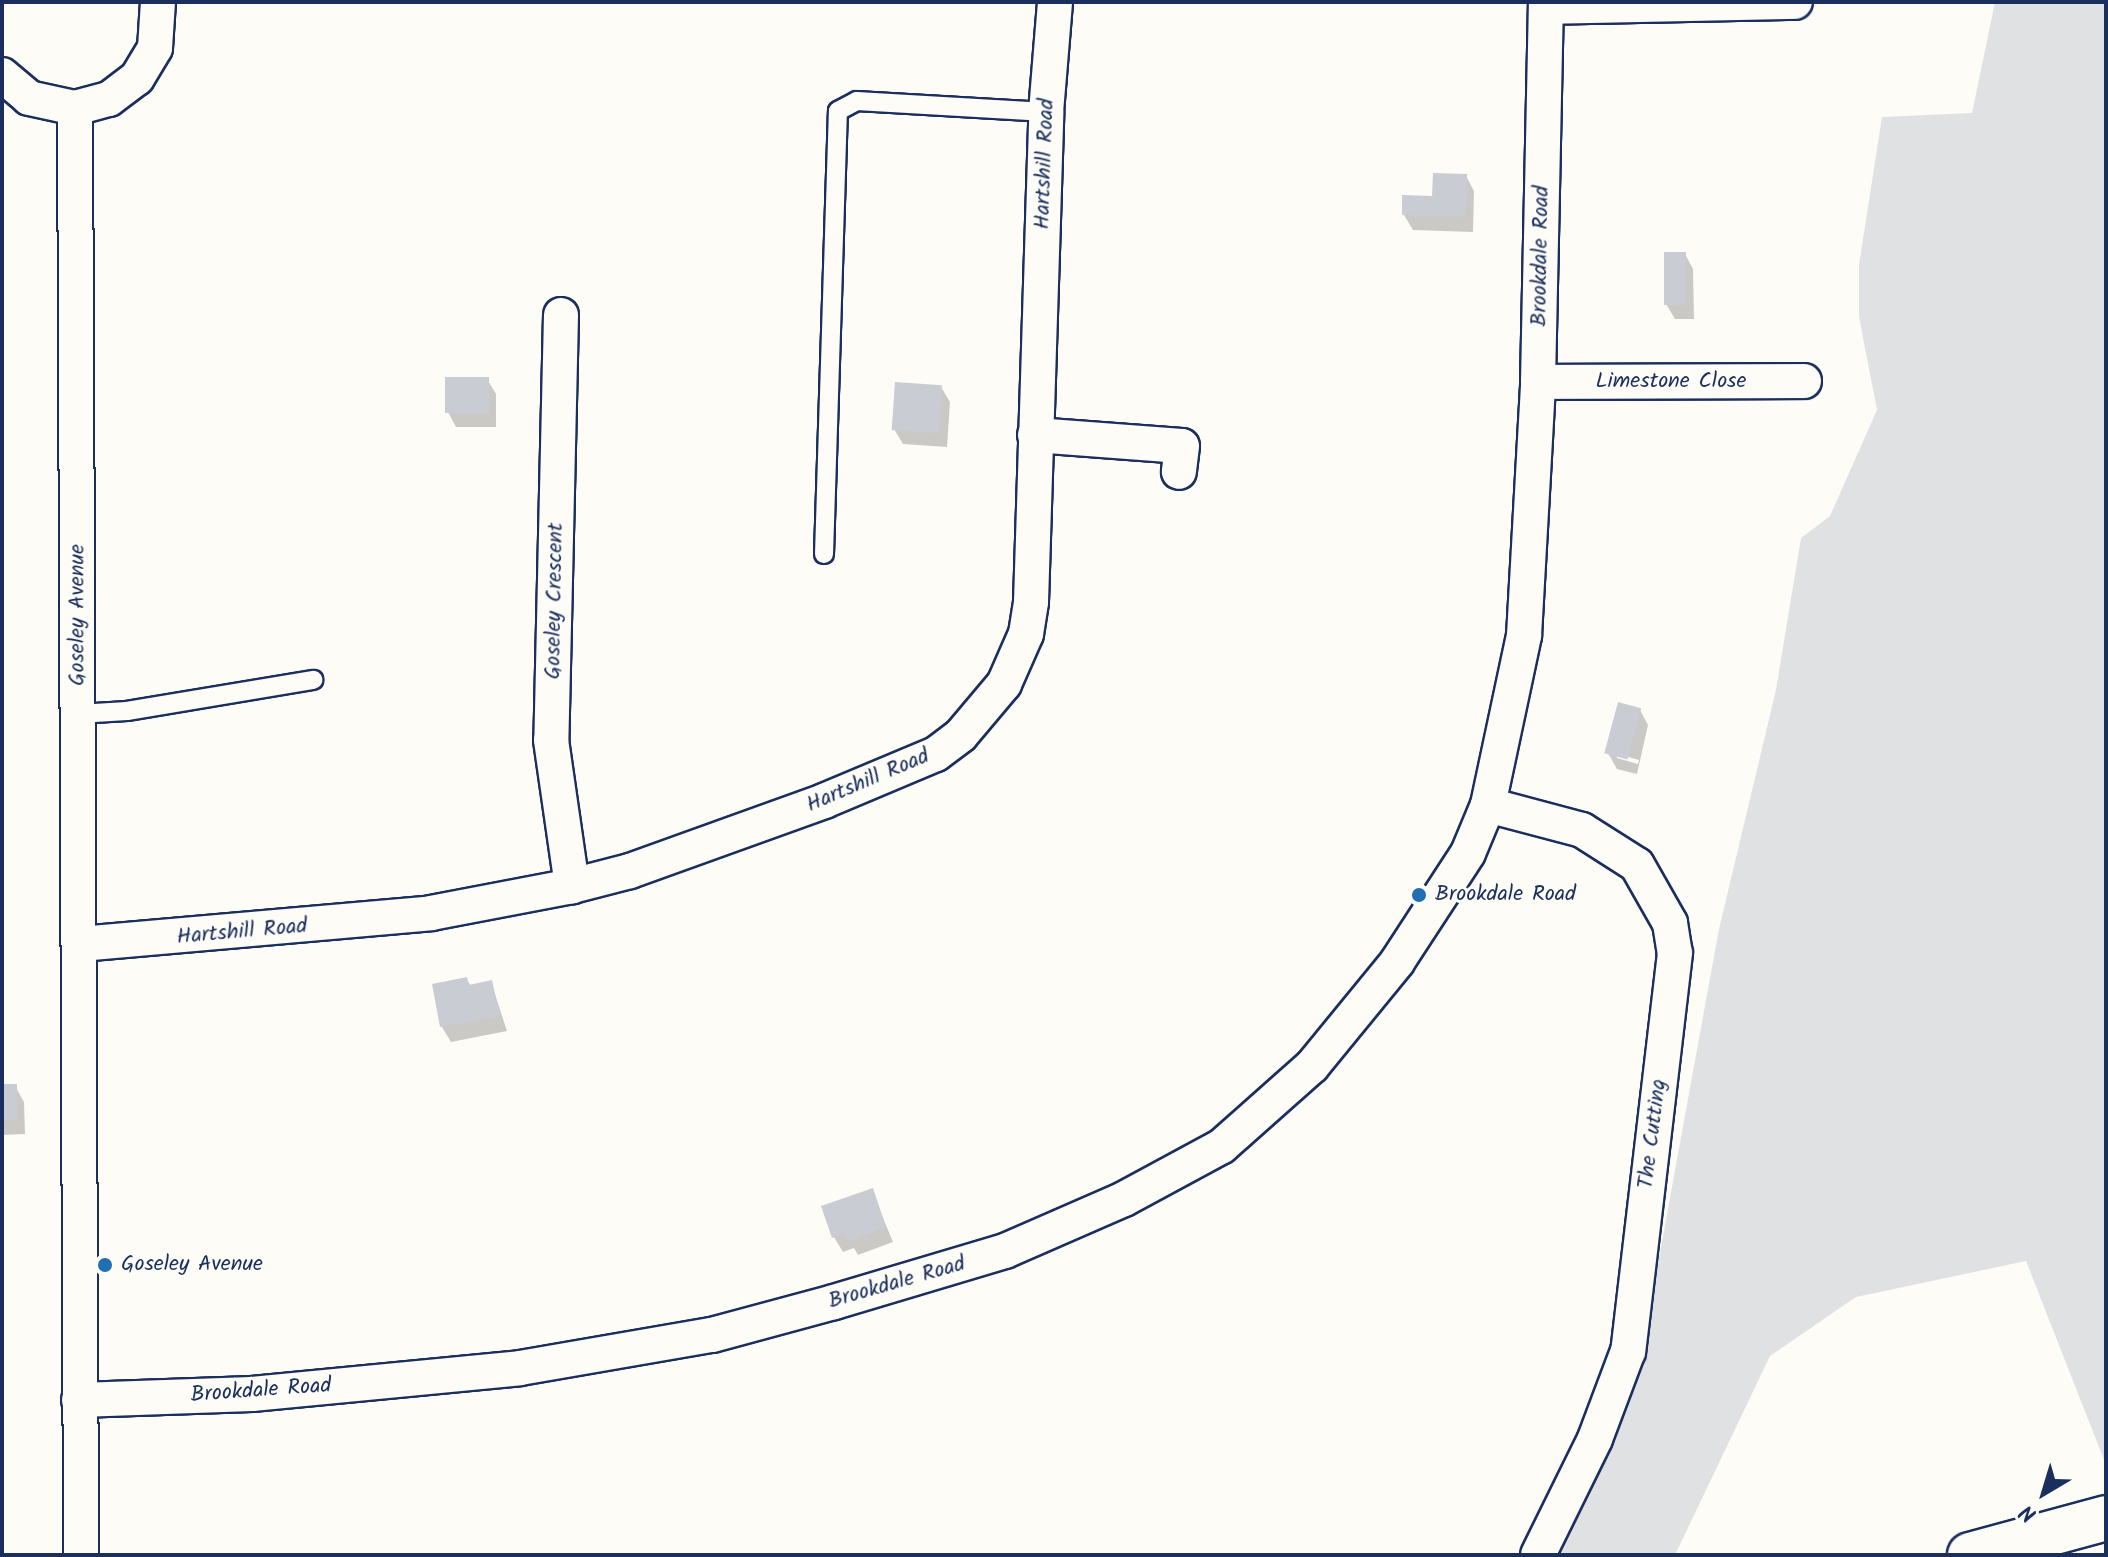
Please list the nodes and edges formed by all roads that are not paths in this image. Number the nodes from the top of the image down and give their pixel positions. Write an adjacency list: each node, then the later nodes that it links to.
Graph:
1 (158, 2): 6 (street)
2 (1055, 2): 7 (street, Hartshill Road)
3 (1795, 2): 4 (street)
4 (1546, 4): 10 (street, Brookdale Road)
5 (2, 75): 6 (street)
6 (75, 108): 15 (street, Goseley Avenue)
7 (1046, 112): 11 (street, Hartshill Road); 13 (lane)
8 (561, 315): 17 (street, Goseley Crescent)
9 (1804, 381): 10 (street, Limestone Close)
10 (1538, 382): 16 (street, Brookdale Road)
11 (1035, 435): 12 (street); 17 (street, Hartshill Road)
12 (1179, 472)
13 (824, 554)
14 (313, 680): 15 (lane)
15 (78, 714): 18 (street, Goseley Avenue)
16 (1488, 805): 19 (street, Brookdale Road); 22 (street, The Cutting)
17 (572, 886): 18 (street, Hartshill Road)
18 (80, 944): 19 (street, Goseley Avenue)
19 (79, 1400): 21 (street, Goseley Avenue)
20 (2106, 1518): 23 (main road)
21 (81, 1555)
22 (1538, 1555)
23 (1970, 1555)

